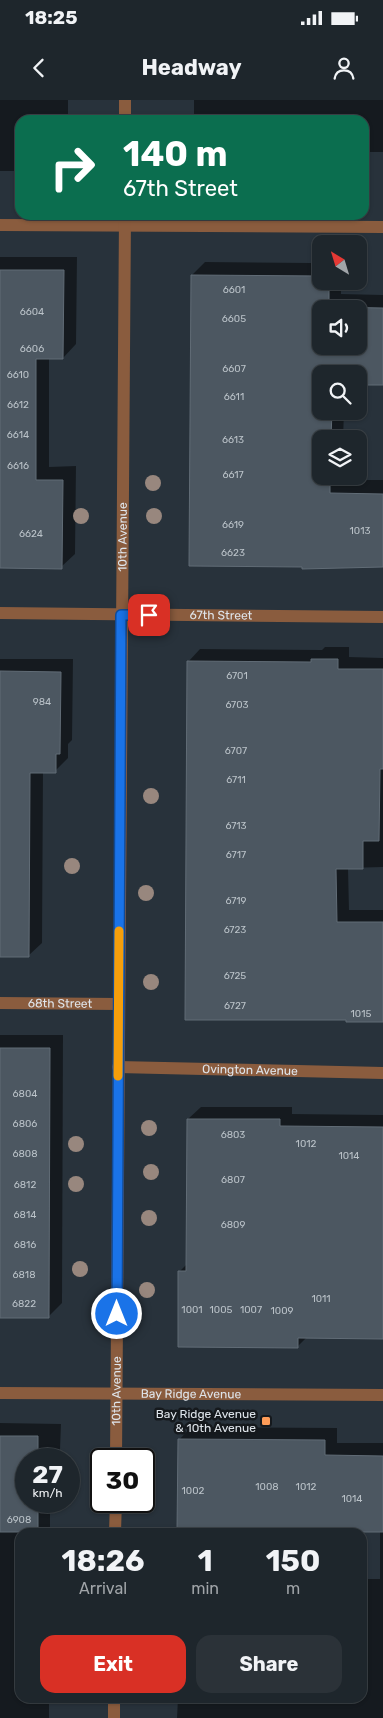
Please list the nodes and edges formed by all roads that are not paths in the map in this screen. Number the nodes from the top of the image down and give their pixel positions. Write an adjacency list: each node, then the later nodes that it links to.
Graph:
1 (125, 100): 2 (street)
2 (125, 115)
3 (125, 220): 4 (street); 5 (street); 7 (street, 10th Avenue)
4 (0, 225)
5 (383, 227)
6 (0, 613): 7 (street, 67th Street)
7 (121, 615): 8 (street, 67th Street); 10 (street, 10th Avenue)
8 (383, 616)
9 (0, 1003): 10 (street, 68th Street)
10 (119, 1004): 11 (street, 10th Avenue)
11 (118, 1067): 12 (street, Ovington Avenue); 14 (street, 10th Avenue)
12 (383, 1073)
13 (0, 1393): 14 (street, Bay Ridge Avenue)
14 (116, 1393): 15 (street, Bay Ridge Avenue); 16 (street, 10th Avenue)
15 (383, 1395)
16 (116, 1448)
17 (116, 1513): 18 (street)
18 (115, 1528)
19 (114, 1703): 20 (street)
20 (114, 1718)

